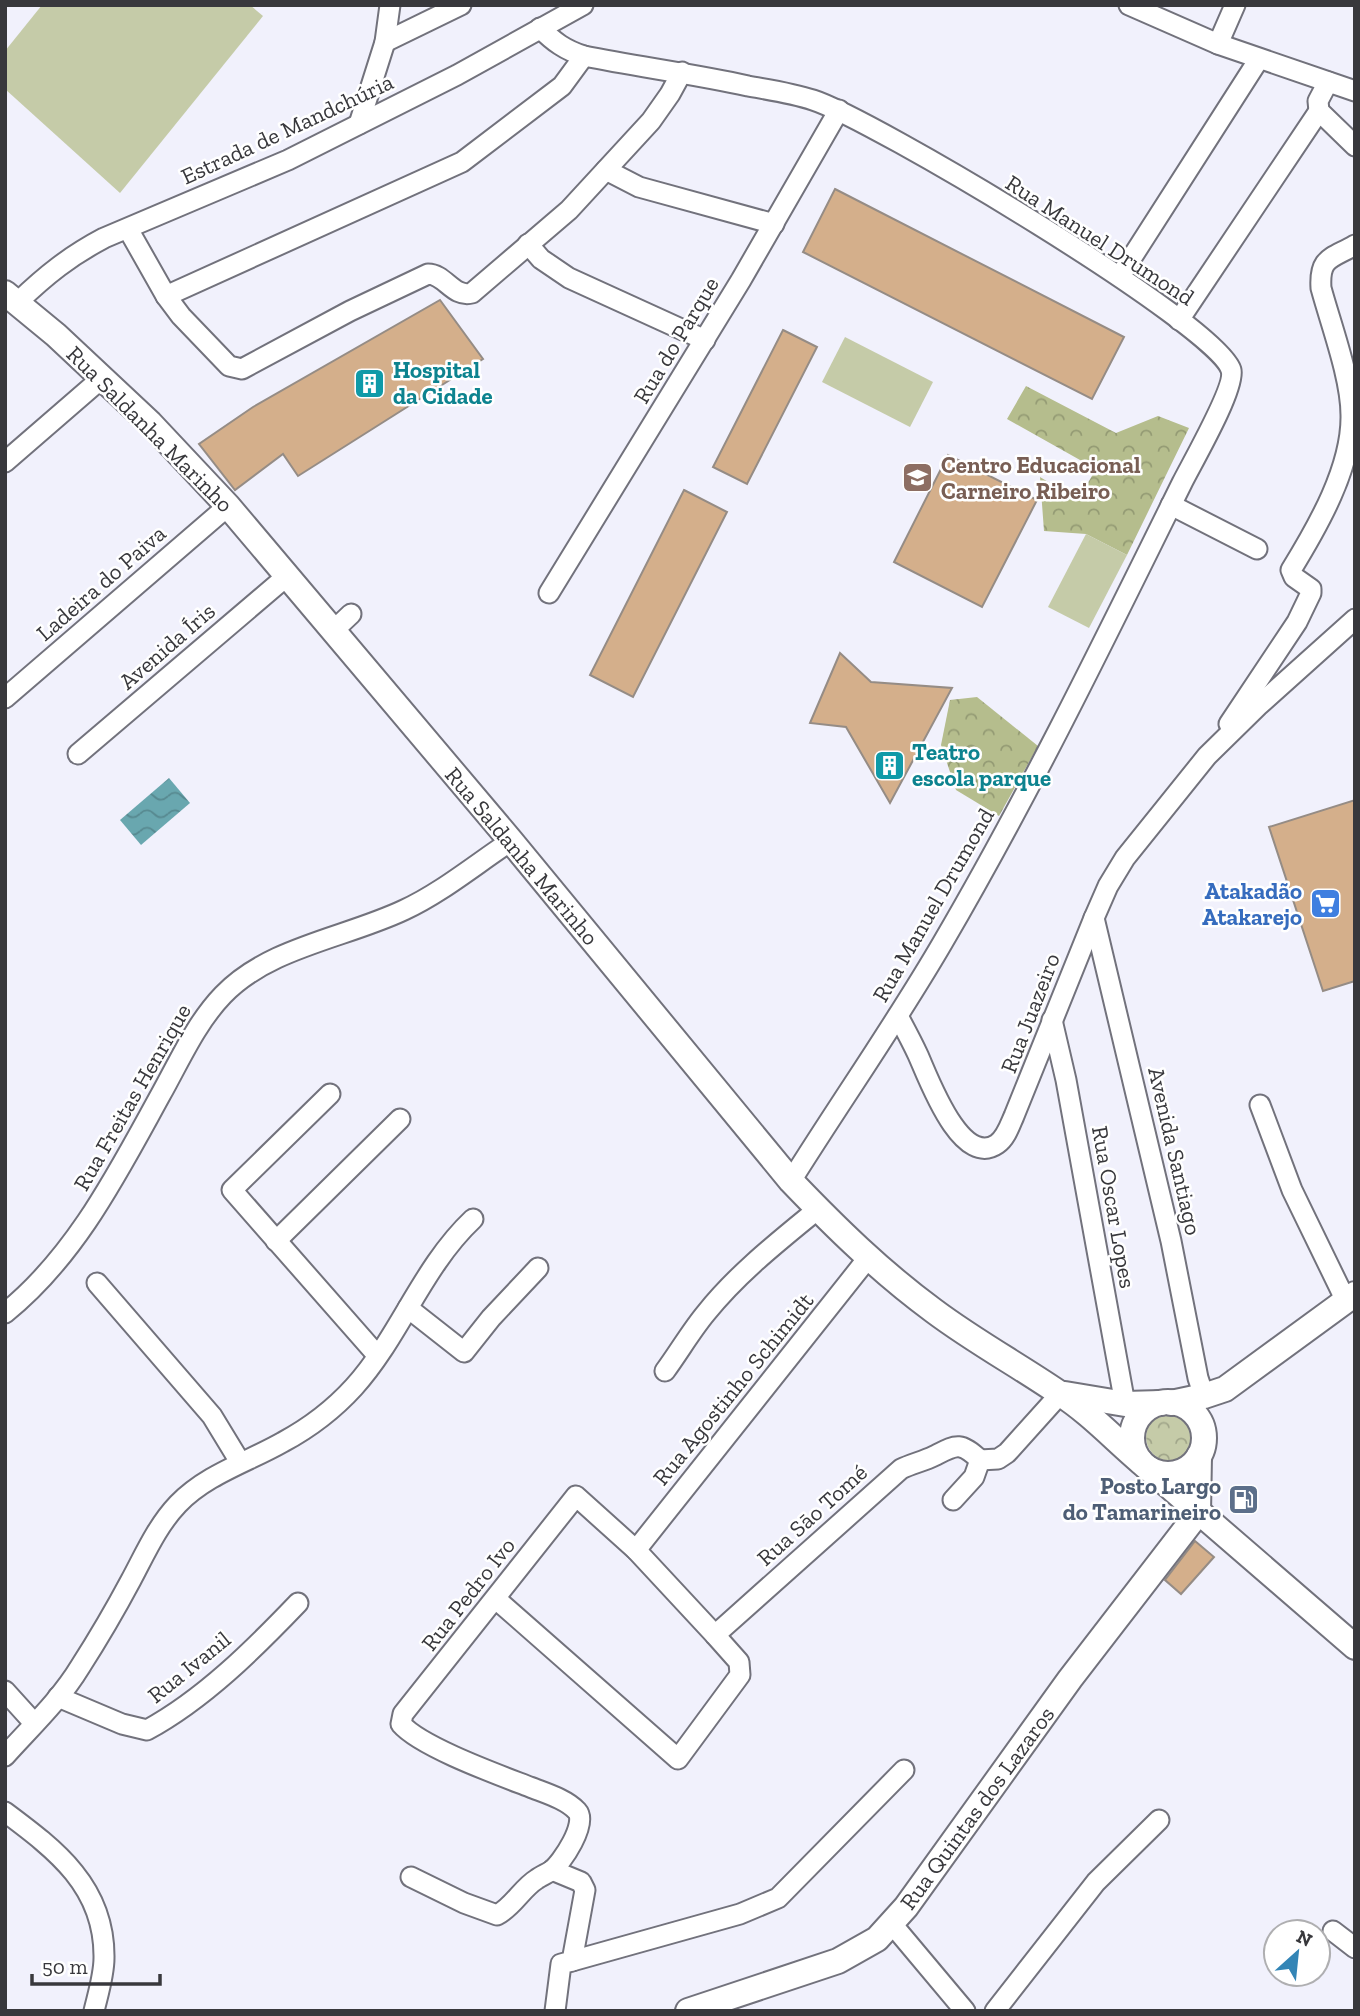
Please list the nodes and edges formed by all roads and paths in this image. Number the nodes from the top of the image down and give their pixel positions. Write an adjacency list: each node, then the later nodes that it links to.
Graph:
1 (390, 5): 7 (street)
2 (461, 5): 7 (street)
3 (583, 5): 6 (street, Estrada de Mandchúria)
4 (1129, 5): 8 (street)
5 (1236, 5): 8 (street)
6 (540, 28): 9 (street, Rua Manuel Drumond); 16 (street, Estrada de Mandchúria)
7 (384, 42): 16 (street)
8 (1218, 44): 10 (street)
9 (584, 56): 11 (street, Rua Manuel Drumond); 24 (street)
10 (1259, 59): 12 (street); 23 (street)
11 (682, 72): 14 (street, Rua Manuel Drumond); 18 (street)
12 (1328, 82): 13 (street); 15 (street)
13 (1355, 90)
14 (839, 110): 19 (street, Rua do Parque); 23 (street, Rua Manuel Drumond)
15 (1319, 111): 17 (street); 26 (street)
16 (359, 124): 20 (street, Estrada de Mandchúria)
17 (1355, 146)
18 (606, 170): 19 (street); 21 (street)
19 (774, 224): 27 (street, Rua do Parque)
20 (128, 229): 24 (street); 25 (street, Estrada de Mandchúria)
21 (528, 244): 24 (street); 27 (street)
22 (1355, 245): 40 (street, Rua Juazeiro)
23 (1119, 276): 26 (street, Rua Manuel Drumond)
24 (166, 296)
25 (12, 298): 28 (main road, Rua Saldanha Marinho)
26 (1179, 320): 30 (street, Rua Manuel Drumond)
27 (705, 340): 34 (street, Rua do Parque)
28 (102, 378): 29 (street); 31 (main road, Rua Saldanha Marinho)
29 (5, 462)
30 (1171, 505): 32 (street); 43 (street, Rua Manuel Drumond)
31 (228, 506): 33 (main road, Rua Saldanha Marinho); 38 (street, Ladeira do Paiva)
32 (1257, 549)
33 (287, 576): 37 (main road, Rua Saldanha Marinho); 39 (street, Avenida Íris)
34 (549, 593)
35 (351, 614): 37 (street)
36 (1355, 619): 40 (street, Rua Juazeiro)
37 (333, 631): 41 (main road, Rua Saldanha Marinho)
38 (5, 698)
39 (78, 754)
40 (1207, 756): 42 (street, Rua Juazeiro)
41 (511, 841): 48 (main road, Rua Saldanha Marinho); 57 (street, Rua Freitas Henrique)
42 (1094, 918): 44 (street, Rua Juazeiro); 60 (street, Avenida Santiago)
43 (898, 1016): 44 (street, Rua Juazeiro); 48 (street, Rua Manuel Drumond)
44 (1052, 1020): 63 (street, Rua Oscar Lopes)
45 (330, 1094): 51 (street)
46 (1260, 1105): 55 (street)
47 (400, 1119): 51 (street)
48 (792, 1181): 49 (main road, Rua Saldanha Marinho)
49 (818, 1209): 52 (main road, Rua Saldanha Marinho); 59 (street)
50 (473, 1219): 56 (street)
51 (276, 1241): 58 (street)
52 (868, 1258): 61 (main road, Rua Saldanha Marinho); 70 (street, Rua Agostinho Schimidt)
53 (538, 1268): 56 (street)
54 (97, 1283): 66 (street)
55 (1350, 1297): 60 (main road)
56 (408, 1308): 58 (street)
57 (5, 1313)
58 (377, 1355): 66 (street)
59 (665, 1371)
60 (1215, 1393): 62 (main road); 64 (main road)
61 (1054, 1401): 63 (main road, Rua Saldanha Marinho); 65 (street); 67 (main road, Rua Saldanha Marinho)
62 (1167, 1403): 63 (main road, Rua Saldanha Marinho); 64 (main road); 67 (main road)
63 (1125, 1404)
64 (1201, 1453): 67 (main road); 69 (main road)
65 (980, 1460): 68 (street); 73 (street, Rua Sāo Tomé)
66 (240, 1462): 76 (street)
67 (1144, 1465): 69 (main road, Rua Saldanha Marinho)
68 (953, 1500)
69 (1198, 1514): 74 (main road, Rua Saldanha Marinho); 84 (main road, Rua Quintas dos Lazaros)
70 (636, 1550): 71 (street, Rua Pedro Ivo); 73 (street)
71 (496, 1599): 73 (street); 82 (street, Rua Pedro Ivo)
72 (298, 1603): 76 (street, Rua Ivanil)
73 (715, 1635)
74 (1355, 1647)
75 (5, 1691): 77 (street)
76 (58, 1697): 77 (street)
77 (34, 1723): 78 (street)
78 (5, 1756)
79 (904, 1770): 87 (street)
80 (5, 1812): 88 (street)
81 (1159, 1820): 92 (street)
82 (552, 1870): 83 (street); 87 (street)
83 (411, 1877)
84 (892, 1924): 90 (main road, Rua Quintas dos Lazaros); 91 (street)
85 (1333, 1931): 86 (street)
86 (1355, 1948)
87 (572, 1961): 89 (street)
88 (94, 2011)
89 (555, 2011)
90 (688, 2011)
91 (965, 2011)
92 (995, 2011)

